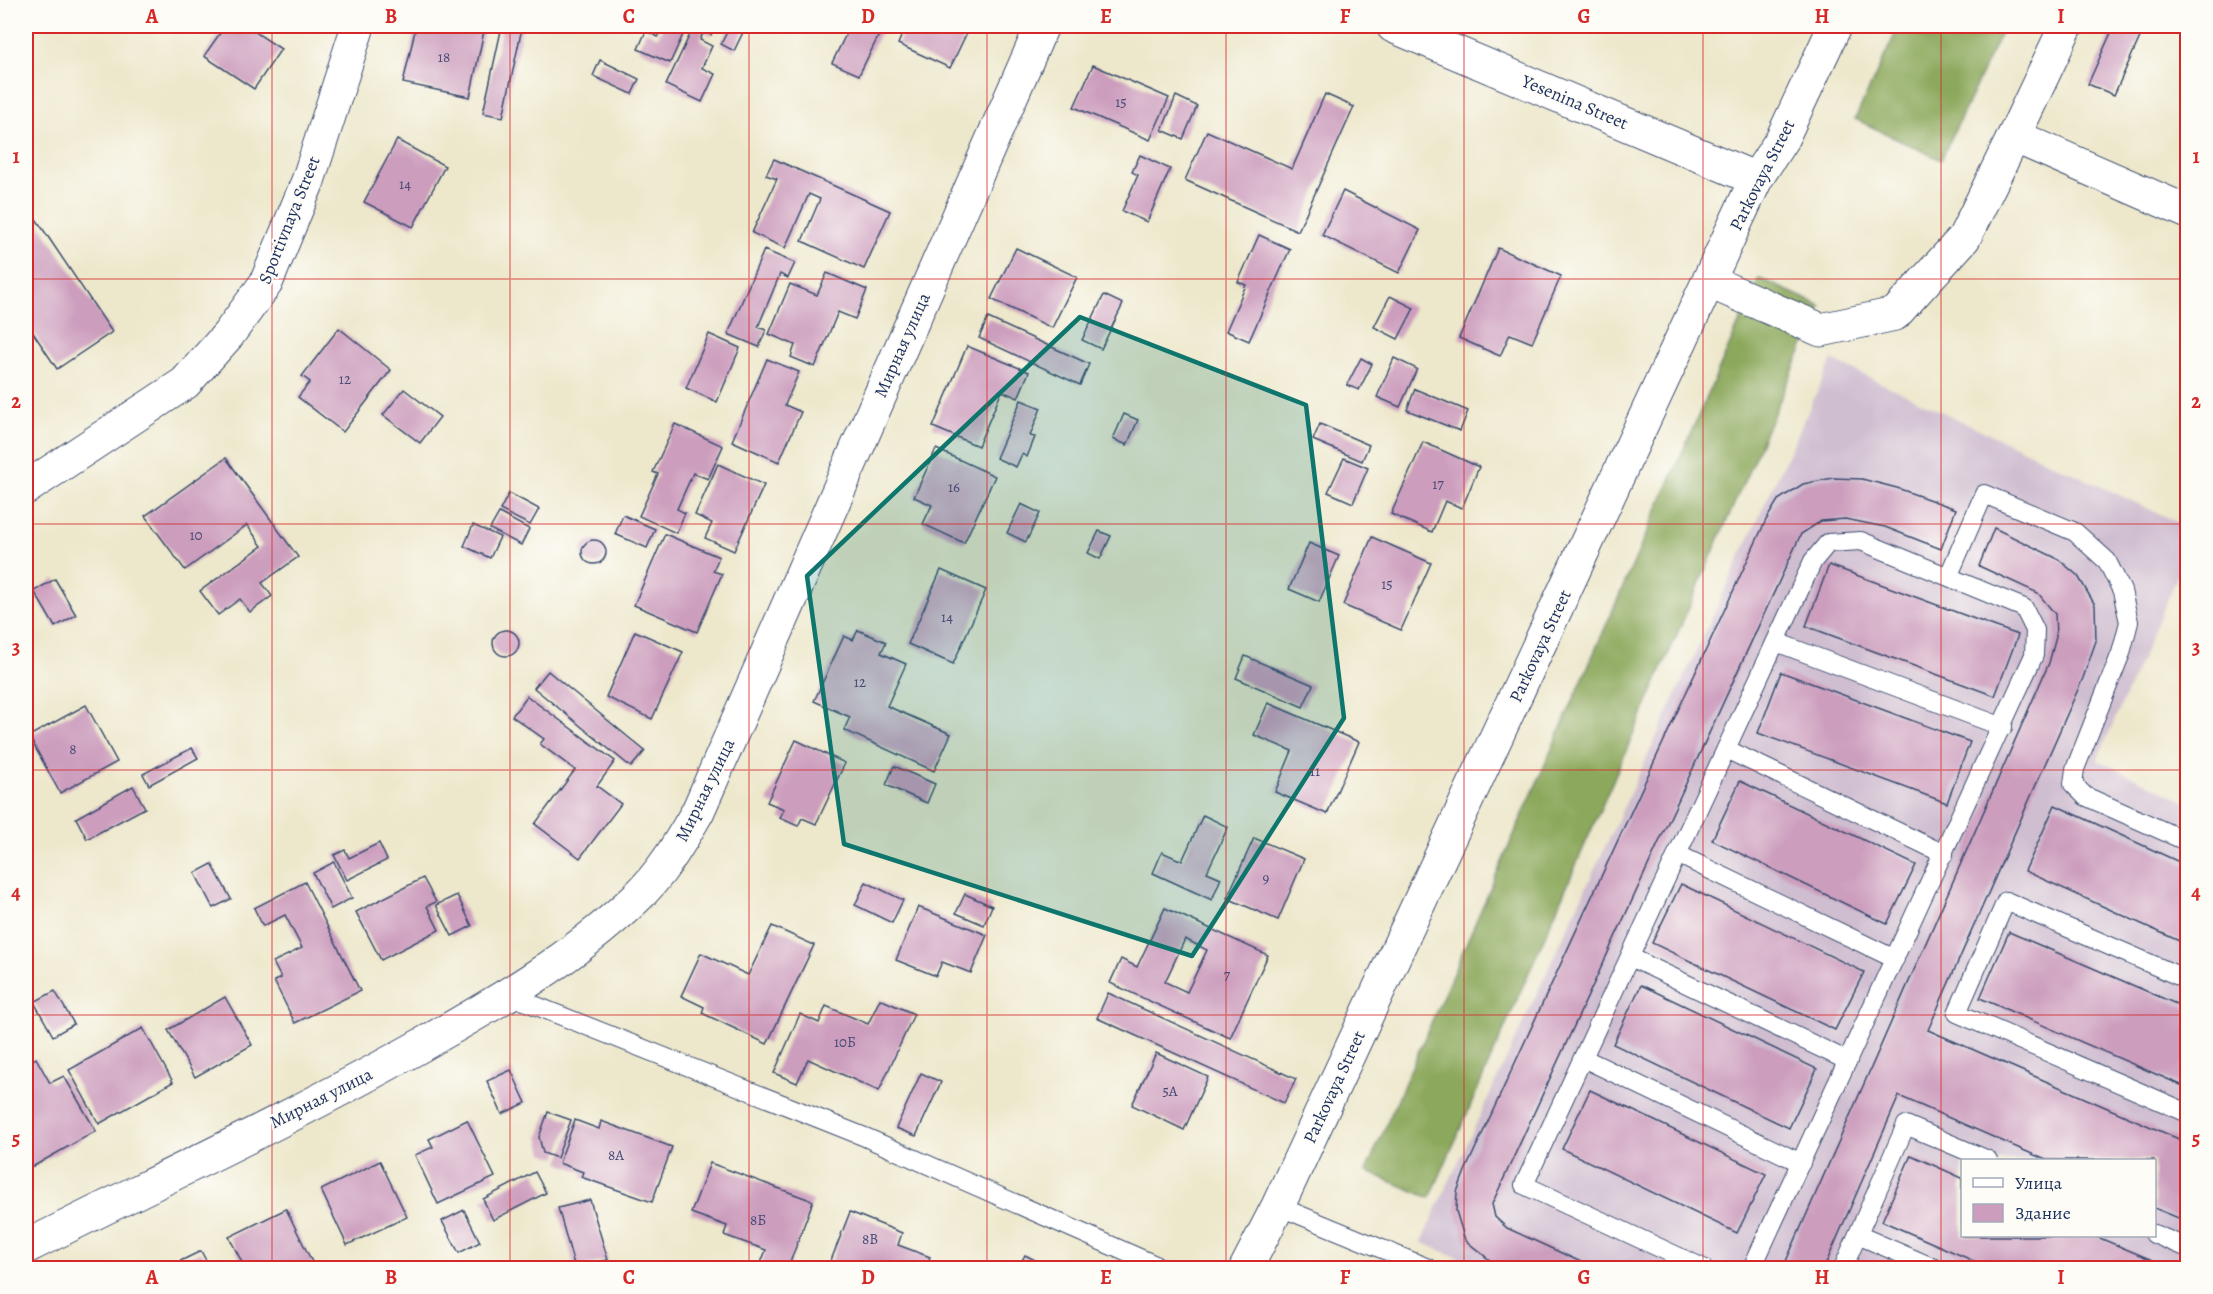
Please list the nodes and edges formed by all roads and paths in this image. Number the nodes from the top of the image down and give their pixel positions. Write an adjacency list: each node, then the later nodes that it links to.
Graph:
1 (358, 26): 10 (street, Sportivnaya Street)
2 (1042, 26): 21 (street, Мирная улица)
3 (1393, 26): 7 (street, Yesenina Street)
4 (1835, 26): 7 (street, Parkovaya Street)
5 (2066, 26): 6 (street)
6 (2014, 136): 8 (street); 9 (street)
7 (1756, 179): 9 (street, Parkovaya Street)
8 (2187, 213)
9 (1710, 282): 27 (street, Parkovaya Street)
10 (26, 488)
11 (1949, 575): 12 (lane); 13 (lane); 15 (lane)
12 (1776, 642): 13 (lane); 14 (lane)
13 (2003, 727): 17 (lane)
14 (1726, 749): 16 (lane); 17 (lane)
15 (2187, 842)
16 (1677, 854): 18 (lane); 19 (lane)
17 (1944, 854): 19 (lane)
18 (1630, 957): 22 (lane); 23 (lane)
19 (1895, 959): 23 (lane)
20 (2187, 980): 24 (lane)
21 (509, 995): 30 (street, Мирная улица); 32 (lane)
22 (1583, 1058): 26 (lane); 35 (lane)
23 (1848, 1062): 26 (lane)
24 (2187, 1113)
25 (1983, 1159): 28 (lane)
26 (1801, 1163): 36 (lane)
27 (1278, 1206): 33 (street, Parkovaya Street); 34 (lane)
28 (1858, 1235): 37 (lane); 38 (lane)
29 (2156, 1235): 31 (lane)
30 (26, 1247)
31 (2187, 1248)
32 (1162, 1269)
33 (1246, 1269)
34 (1428, 1269)
35 (1703, 1269)
36 (1752, 1269)
37 (1843, 1269)
38 (1934, 1269)

